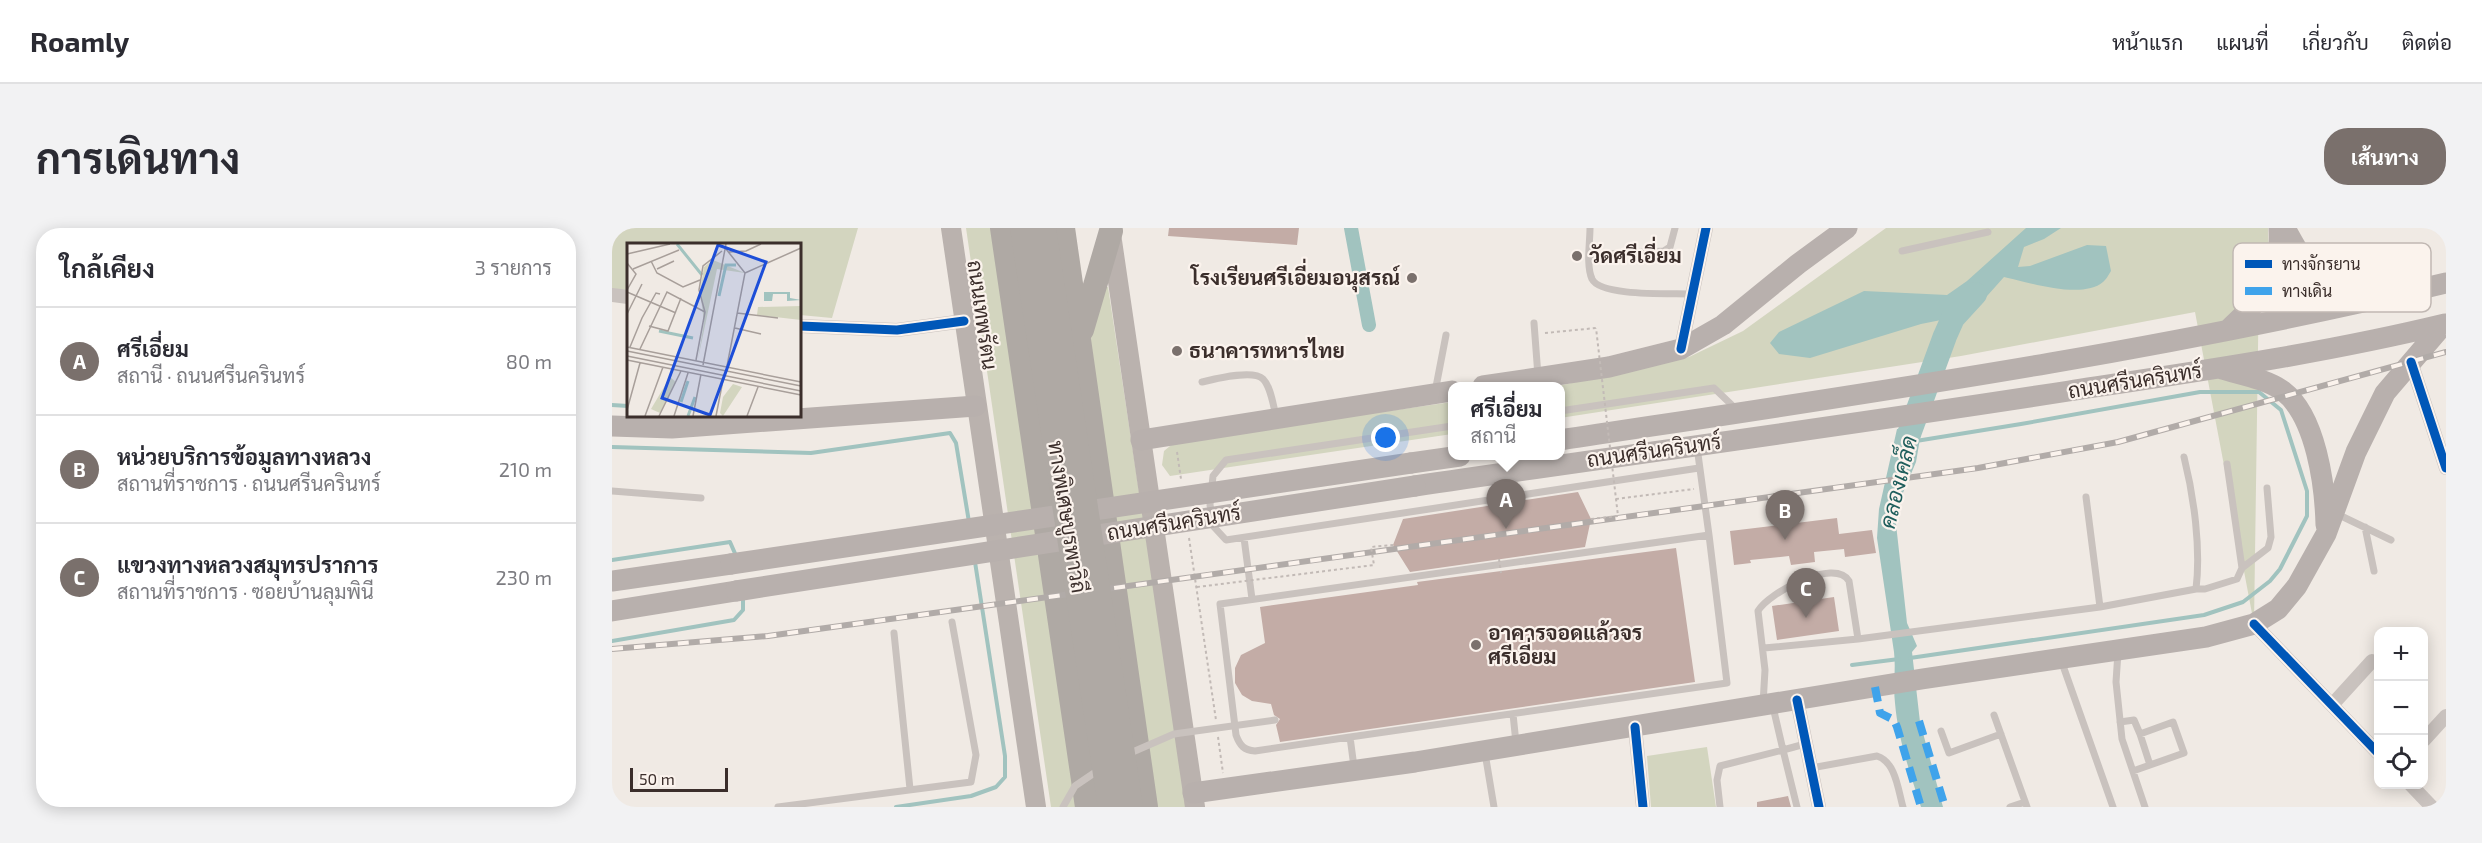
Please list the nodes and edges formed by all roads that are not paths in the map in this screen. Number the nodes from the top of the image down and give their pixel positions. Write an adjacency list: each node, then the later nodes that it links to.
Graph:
1 (951, 228): 28 (main road, ถนนเทพรัตน)
2 (1002, 228): 111 (highway, ถนนเทพรัตน)
3 (1009, 228): 112 (highway, bridge)
4 (1022, 228): 113 (highway, ทางพิเศษบูรพาวิถี, bridge)
5 (1044, 228): 114 (highway, ทางพิเศษบูรพาวิถี, bridge)
6 (1063, 228): 34 (highway)
7 (1590, 228): 20 (lane)
8 (1675, 228): 20 (lane)
9 (1706, 228): 23 (street)
10 (1847, 228): 35 (main road)
11 (1954, 228): 16 (lane)
12 (2279, 228): 17 (main road)
13 (2285, 228): 18 (main road)
14 (1110, 230): 34 (highway); 49 (main road)
15 (1988, 232): 16 (lane)
16 (1956, 238): 19 (lane)
17 (2280, 243)
18 (2293, 243)
19 (1902, 251)
20 (1590, 255): 23 (lane)
21 (2446, 284): 22 (main road, ถนนศรีนครินทร์)
22 (2431, 287)
23 (1692, 294): 35 (street)
24 (612, 295): 25 (street)
25 (627, 297)
26 (2247, 312): 32 (main road)
27 (2317, 312): 32 (main road, ถนนศรีนครินทร์)
28 (964, 321): 31 (street); 42 (main road, ถนนเทพรัตน)
29 (1534, 323): 38 (lane)
30 (2445, 324): 36 (main road); 37 (main road, ถนนศรีนครินทร์)
31 (801, 326)
32 (2227, 331): 44 (main road, ถนนศรีนครินทร์)
33 (1446, 335): 41 (lane)
34 (1080, 337): 115 (highway)
35 (1682, 349): 38 (main road)
36 (2411, 362): 55 (street); 60 (main road)
37 (2216, 368): 50 (main road, ถนนศรีนครินทร์); 62 (main road)
38 (1538, 378): 40 (main road)
39 (1202, 382): 45 (lane)
40 (1514, 382)
41 (1443, 393): 45 (main road)
42 (976, 406): 46 (main road); 109 (main road, ถนนเทพรัตน)
43 (1565, 410): 44 (lane)
44 (1741, 413): 48 (main road, ถนนศรีนครินทร์)
45 (1277, 418): 49 (main road)
46 (612, 426)
47 (1448, 427): 64 (lane)
48 (1565, 439)
49 (1142, 440): 106 (main road)
50 (1696, 445): 54 (lane); 72 (main road, ถนนศรีนครินทร์, bridge)
51 (1448, 458): 68 (main road, ถนนศรีนครินทร์, bridge)
52 (2184, 458): 69 (lane)
53 (2227, 464): 66 (lane)
54 (1699, 468): 63 (lane); 64 (lane)
55 (2446, 468)
56 (2267, 488): 66 (lane)
57 (612, 491): 59 (lane)
58 (2086, 497): 71 (lane)
59 (701, 498)
60 (2334, 513): 61 (lane); 62 (main road)
61 (2365, 527): 65 (lane); 67 (lane)
62 (2326, 534): 74 (main road)
63 (1709, 535): 70 (lane); 84 (lane)
64 (1244, 538): 70 (lane)
65 (2391, 540)
66 (2242, 568): 69 (lane)
67 (2374, 571)
68 (612, 581)
69 (2196, 589): 71 (lane)
70 (1252, 599): 94 (lane)
71 (2100, 607): 76 (lane)
72 (612, 611)
73 (952, 622): 104 (lane)
74 (2254, 624): 78 (main road); 83 (street)
75 (894, 633): 104 (lane)
76 (1858, 639): 77 (lane); 77 (lane)
77 (1764, 648): 82 (lane)
78 (2118, 650): 79 (main road); 88 (lane)
79 (2061, 658): 81 (main road); 123 (lane)
80 (2372, 661): 83 (street)
81 (1797, 700): 82 (main road); 95 (street)
82 (1768, 705): 89 (main road); 98 (lane)
83 (2332, 705): 97 (street)
84 (1513, 714): 94 (lane); 96 (lane)
85 (1994, 715): 91 (lane)
86 (2446, 716): 93 (street)
87 (1275, 720): 110 (lane, bridge)
88 (2120, 722): 92 (lane); 103 (lane)
89 (1635, 727): 96 (main road); 117 (street)
90 (1941, 731): 91 (lane)
91 (2001, 734): 107 (lane)
92 (2140, 734): 100 (lane); 100 (lane)
93 (2428, 736)
94 (1350, 737): 102 (lane)
95 (1805, 744): 98 (lane); 101 (street)
96 (1516, 746): 99 (main road)
97 (2374, 748)
98 (1783, 750): 118 (lane); 119 (lane)
99 (1484, 751): 102 (main road); 116 (lane)
100 (2150, 765): 103 (lane)
101 (1811, 768): 120 (street); 121 (lane)
102 (1354, 771): 106 (main road)
103 (2133, 771): 124 (lane)
104 (910, 789): 108 (lane)
105 (2415, 789): 125 (street)
106 (1194, 800)
107 (2026, 804): 122 (lane)
108 (778, 807)
109 (1036, 807)
110 (1063, 807)
111 (1087, 807)
112 (1097, 807)
113 (1110, 807)
114 (1131, 807)
115 (1146, 807)
116 (1494, 807)
117 (1643, 807)
118 (1720, 807)
119 (1797, 807)
120 (1820, 807)
121 (1903, 807)
122 (2010, 807)
123 (2113, 807)
124 (2145, 807)
125 (2432, 807)

